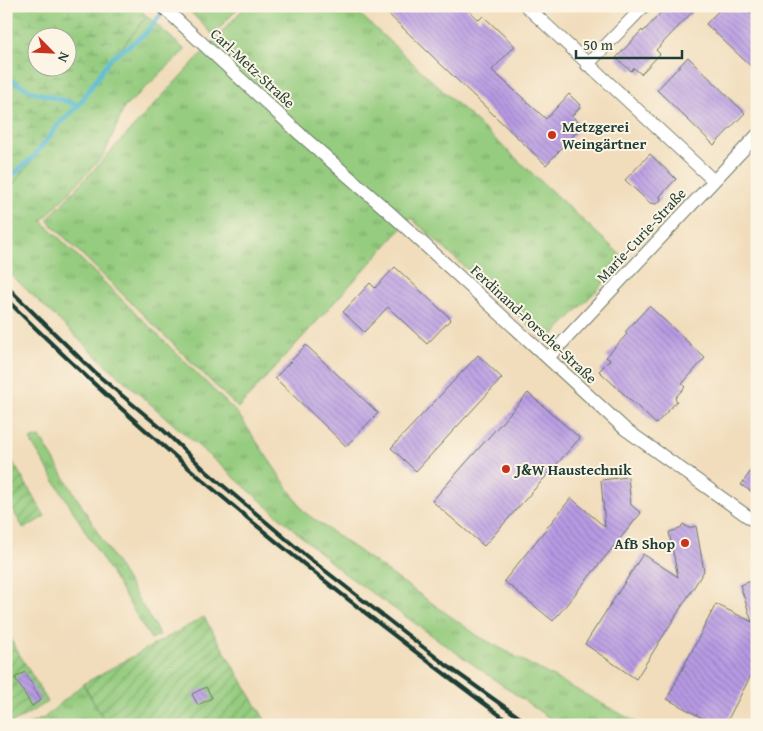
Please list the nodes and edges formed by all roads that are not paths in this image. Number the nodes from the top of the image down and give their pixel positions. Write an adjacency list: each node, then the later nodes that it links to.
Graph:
1 (162, 6): 5 (street, Carl-Metz-Straße)
2 (526, 6): 4 (street)
3 (644, 6): 4 (street)
4 (587, 65): 7 (street)
5 (300, 134): 8 (street, Ferdinand-Porsche-Straße)
6 (757, 134): 7 (street, Marie-Curie-Straße)
7 (714, 181): 8 (street, Marie-Curie-Straße)
8 (548, 358): 9 (street, Ferdinand-Porsche-Straße)
9 (757, 523)

